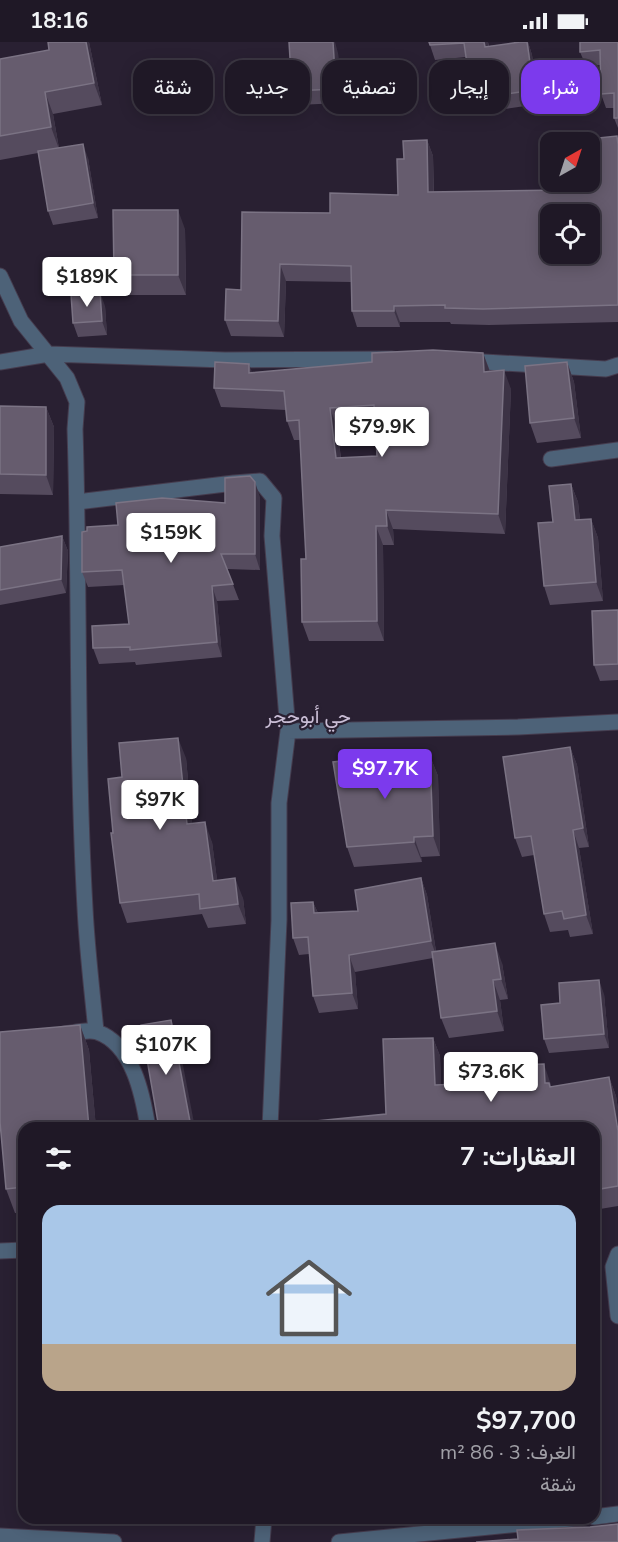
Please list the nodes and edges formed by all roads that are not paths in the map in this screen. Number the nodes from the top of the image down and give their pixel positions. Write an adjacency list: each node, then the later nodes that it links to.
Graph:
1 (0, 276): 2 (street)
2 (49, 354): 3 (street); 5 (street); 9 (street)
3 (411, 359)
4 (454, 361): 6 (street)
5 (0, 362)
6 (618, 365)
7 (618, 450): 8 (street)
8 (550, 459)
9 (77, 502): 11 (street); 12 (street)
10 (616, 726): 11 (street)
11 (288, 731): 15 (street)
12 (96, 1031): 13 (street); 14 (street)
13 (53, 1035)
14 (147, 1122)
15 (270, 1122)
16 (18, 1250): 17 (street)
17 (0, 1251)
18 (618, 1254): 19 (street)
19 (618, 1316)
20 (618, 1514): 21 (street)
21 (600, 1516)
22 (264, 1524): 26 (street)
23 (520, 1524): 27 (street)
24 (0, 1536): 25 (street)
25 (114, 1542)
26 (262, 1542)
27 (339, 1542)

